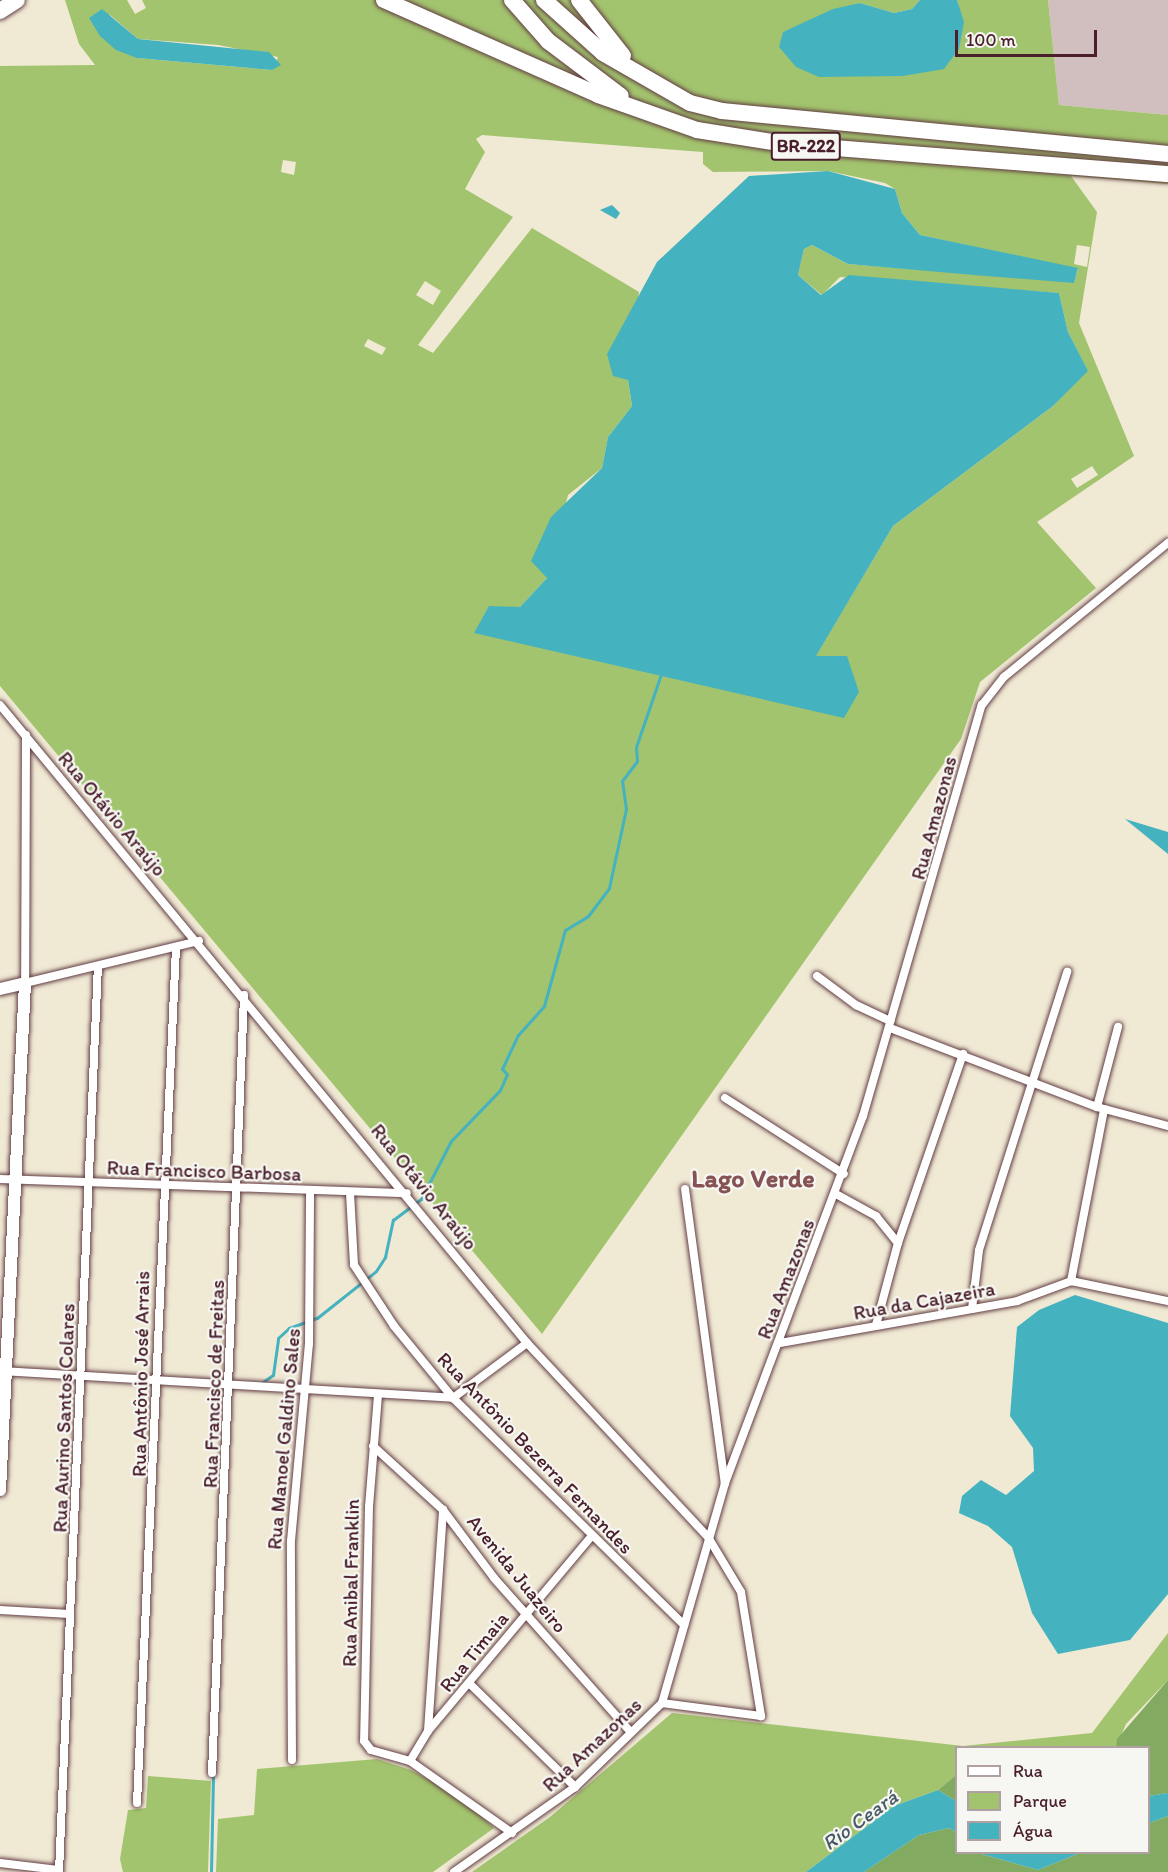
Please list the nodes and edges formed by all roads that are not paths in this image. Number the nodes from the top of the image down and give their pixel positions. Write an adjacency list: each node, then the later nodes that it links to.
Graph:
1 (17, 0): 6 (highway)
2 (384, 0): 8 (highway)
3 (512, 0): 8 (highway, BR-222)
4 (544, 0): 7 (highway, BR-222)
5 (579, 0): 7 (highway)
6 (0, 11)
7 (657, 86): 9 (highway, BR-222)
8 (639, 108): 9 (highway); 11 (highway, BR-222)
9 (722, 111): 10 (highway, BR-222)
10 (1168, 154)
11 (1168, 174)
12 (1168, 543): 23 (street, Rua Amazonas)
13 (0, 705): 14 (street, Rua Otávio Araújo)
14 (26, 735): 15 (street, Rua Otávio Araújo); 20 (street)
15 (199, 941): 16 (street); 22 (street, Rua Otávio Araújo)
16 (176, 947): 17 (street); 34 (street, Rua Antônio José Arrais)
17 (98, 966): 20 (street); 33 (street, Rua Aurino Santos Colares)
18 (1067, 972): 26 (street)
19 (817, 976): 23 (street)
20 (25, 983): 21 (street); 32 (street)
21 (0, 989)
22 (244, 995): 35 (street, Rua Francisco de Freitas); 39 (street, Rua Otávio Araújo)
23 (891, 1024): 25 (street); 30 (street, Rua Amazonas)
24 (1118, 1027): 28 (street)
25 (963, 1054): 26 (street); 41 (street)
26 (1030, 1080): 28 (street); 44 (street)
27 (725, 1098): 30 (street)
28 (1100, 1108): 29 (street); 42 (street)
29 (1168, 1126)
30 (844, 1174): 40 (street, Rua Amazonas)
31 (0, 1179): 32 (street, Rua Francisco Barbosa)
32 (16, 1180): 33 (street, Rua Francisco Barbosa); 48 (street)
33 (91, 1183): 34 (street, Rua Francisco Barbosa); 49 (street, Rua Aurino Santos Colares)
34 (163, 1186): 35 (street, Rua Francisco Barbosa); 50 (street, Rua Antônio José Arrais)
35 (238, 1189): 37 (street, Rua Francisco Barbosa); 51 (street, Rua Francisco de Freitas)
36 (685, 1189): 56 (street)
37 (310, 1192): 38 (street, Rua Francisco Barbosa); 52 (street, Rua Manoel Galdino Sales)
38 (350, 1193): 39 (street, Rua Francisco Barbosa); 54 (street, Rua Antônio Bezerra Fernandes)
39 (407, 1193): 46 (street, Rua Otávio Araújo)
40 (836, 1194): 41 (street); 47 (street, Rua Amazonas)
41 (897, 1243): 45 (street)
42 (1071, 1281): 43 (street); 44 (street, Rua da Cajazeira)
43 (1168, 1301)
44 (972, 1309): 45 (street, Rua da Cajazeira)
45 (876, 1325): 47 (street, Rua da Cajazeira)
46 (528, 1343): 54 (street); 59 (street, Rua Otávio Araújo)
47 (780, 1343): 56 (street, Rua Amazonas)
48 (3, 1371): 49 (street); 57 (street)
49 (82, 1375): 50 (street); 62 (street, Rua Aurino Santos Colares)
50 (155, 1378): 51 (street); 73 (street, Rua Antônio José Arrais)
51 (231, 1381): 52 (street); 71 (street, Rua Francisco de Freitas)
52 (303, 1388): 53 (street); 69 (street, Rua Manoel Galdino Sales)
53 (378, 1395): 54 (street); 55 (street, Rua Anibal Franklin)
54 (453, 1398): 60 (street, Rua Antônio Bezerra Fernandes)
55 (373, 1446): 58 (street, Avenida Juazeiro); 70 (street, Rua Anibal Franklin)
56 (725, 1483): 59 (street, Rua Amazonas)
57 (0, 1490)
58 (443, 1510): 63 (street, Avenida Juazeiro); 68 (street)
59 (708, 1537): 64 (street, Rua Amazonas); 66 (street, Rua Otávio Araújo)
60 (590, 1538): 63 (street, Rua Timaia); 64 (street, Rua Antônio Bezerra Fernandes)
61 (0, 1610): 62 (street)
62 (70, 1614): 76 (street, Rua Aurino Santos Colares)
63 (526, 1615): 65 (street, Rua Timaia); 67 (street, Avenida Juazeiro)
64 (684, 1625): 66 (street, Rua Amazonas)
65 (471, 1685): 68 (street, Rua Timaia); 72 (street)
66 (662, 1703): 67 (street, Rua Amazonas)
67 (629, 1730): 72 (street, Rua Amazonas)
68 (428, 1731): 70 (street, Rua Timaia)
69 (292, 1760)
70 (410, 1761): 74 (street)
71 (212, 1773)
72 (575, 1787): 74 (street, Rua Amazonas)
73 (136, 1803)
74 (512, 1833): 77 (street, Rua Amazonas)
75 (0, 1863): 76 (street)
76 (59, 1871)
77 (454, 1872)

